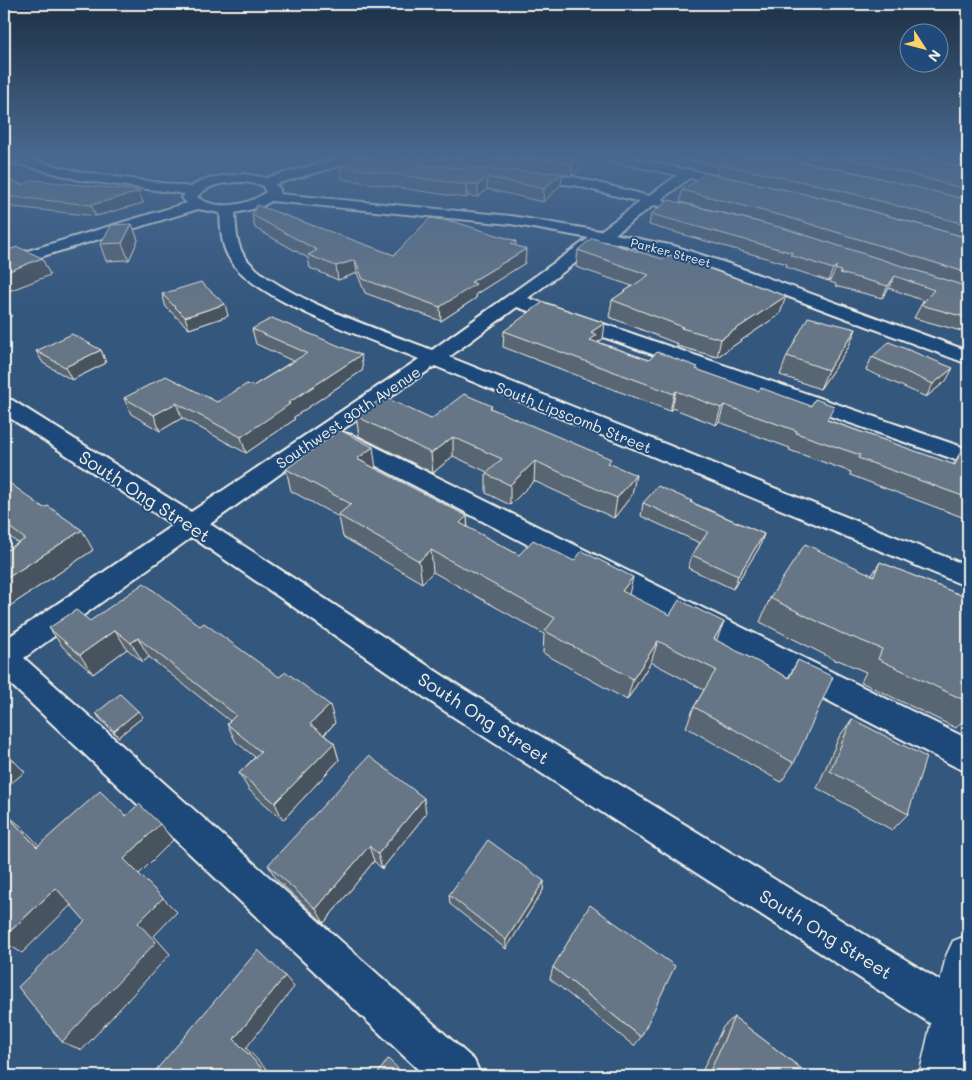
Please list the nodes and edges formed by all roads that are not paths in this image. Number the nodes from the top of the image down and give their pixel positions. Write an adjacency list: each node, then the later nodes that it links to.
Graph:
1 (165, 207): 8 (street, Parker Street)
2 (207, 207): 6 (street)
3 (238, 207): 6 (street)
4 (409, 207): 7 (street, Parker Street)
5 (642, 207): 7 (street, Southwest 30th Avenue)
6 (227, 209): 11 (street, South Lipscomb Street)
7 (604, 236): 9 (street, Southwest 30th Avenue); 10 (street, Parker Street)
8 (7, 259)
9 (515, 300): 11 (street, Southwest 30th Avenue); 14 (street)
10 (968, 358)
11 (433, 359): 13 (street, Southwest 30th Avenue); 16 (street, South Lipscomb Street)
12 (4, 405): 15 (street, South Ong Street)
13 (325, 431): 15 (street, Southwest 30th Avenue); 18 (street)
14 (968, 457)
15 (192, 525): 17 (street, Southwest 30th Avenue); 20 (street, South Ong Street)
16 (968, 577)
17 (4, 657): 21 (street)
18 (968, 756)
19 (968, 956): 20 (main road)
20 (962, 1019): 22 (main road)
21 (458, 1076)
22 (943, 1076)

